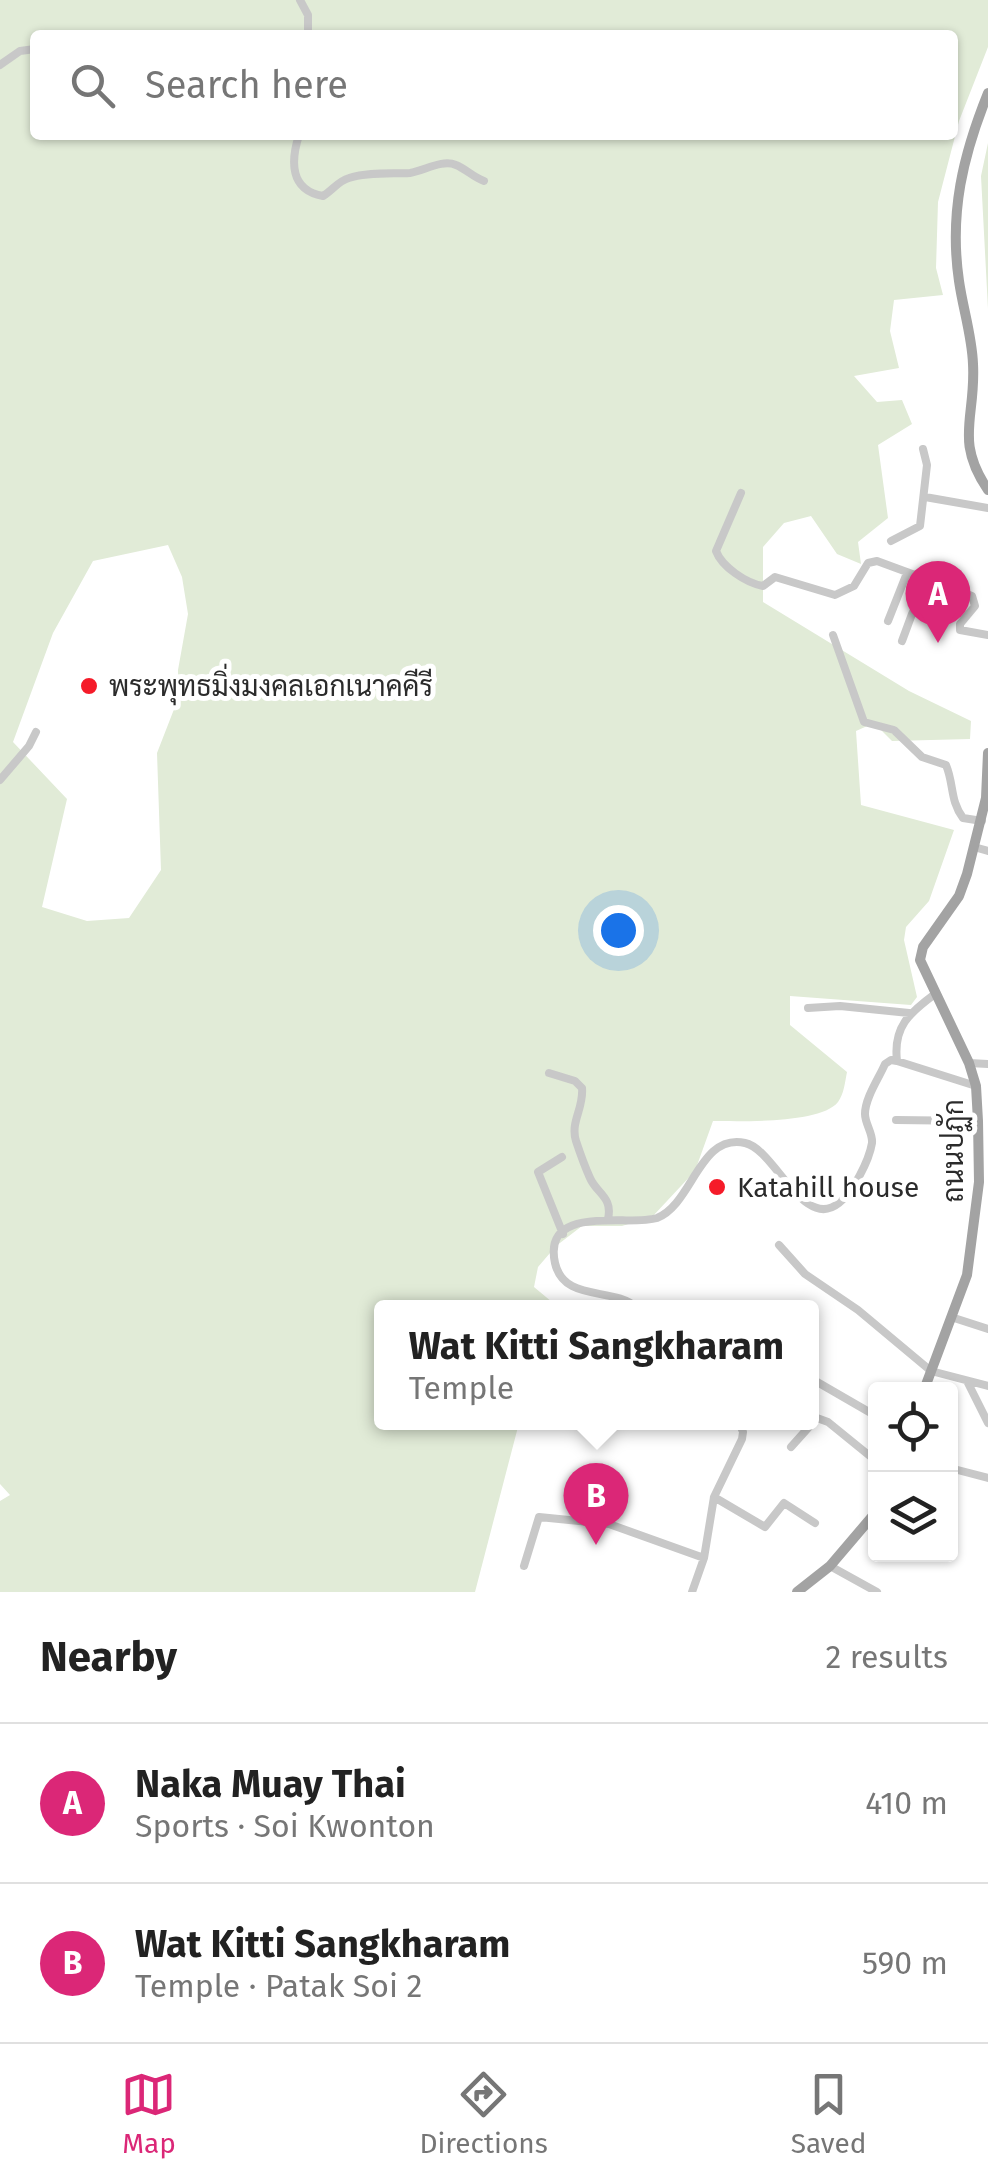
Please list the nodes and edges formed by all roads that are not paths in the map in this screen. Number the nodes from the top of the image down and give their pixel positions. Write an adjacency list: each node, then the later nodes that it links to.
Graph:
1 (300, 0): 2 (street)
2 (308, 30)
3 (30, 50): 4 (street)
4 (0, 65)
5 (988, 93): 7 (main road)
6 (988, 127): 7 (street)
7 (973, 130): 11 (main road)
8 (297, 140): 9 (street)
9 (484, 180)
10 (923, 449): 13 (street)
11 (988, 490)
12 (741, 493): 16 (street)
13 (925, 497): 14 (street); 15 (street)
14 (988, 508)
15 (891, 541)
16 (908, 573): 17 (street); 18 (street)
17 (930, 582): 20 (street); 21 (street)
18 (888, 621)
19 (833, 634): 25 (street)
20 (988, 635)
21 (902, 641)
22 (36, 732): 24 (street)
23 (988, 753): 25 (main road, ถนนปฏัก)
24 (0, 780)
25 (982, 821): 26 (main road, ถนนปฏัก)
26 (974, 847): 27 (street); 28 (main road, ถนนปฏัก)
27 (988, 851)
28 (935, 994): 30 (street); 32 (main road, ถนนปฏัก)
29 (808, 1008): 30 (street)
30 (908, 1013): 31 (street)
31 (896, 1060): 35 (street); 40 (street)
32 (969, 1063): 33 (street); 35 (main road, ถนนปฏัก)
33 (988, 1064)
34 (549, 1074): 40 (street)
35 (976, 1086): 37 (main road, ถนนปฏัก)
36 (896, 1120): 37 (street)
37 (978, 1121): 39 (main road, ถนนปฏัก)
38 (562, 1157): 41 (street)
39 (983, 1178): 44 (main road, ถนนปฏัก)
40 (608, 1219): 41 (street)
41 (564, 1234): 43 (street)
42 (779, 1245): 46 (street)
43 (628, 1300)
44 (952, 1317): 45 (street); 46 (main road, ถนนปฏัก)
45 (988, 1330)
46 (931, 1371): 47 (street); 49 (main road, ถนนปฏัก)
47 (967, 1381): 50 (street); 53 (street)
48 (819, 1382): 51 (street)
49 (927, 1382)
50 (988, 1386)
51 (868, 1411)
52 (819, 1419): 57 (street)
53 (988, 1424)
54 (742, 1430): 60 (street)
55 (806, 1430): 56 (street)
56 (791, 1447)
57 (868, 1454)
58 (958, 1470): 59 (street)
59 (988, 1478)
60 (714, 1498): 62 (street); 63 (street)
61 (868, 1521): 65 (main road)
62 (815, 1523)
63 (704, 1558): 64 (street); 66 (street)
64 (524, 1566)
65 (830, 1566): 67 (main road); 68 (street)
66 (692, 1592)
67 (797, 1592)
68 (877, 1592)

